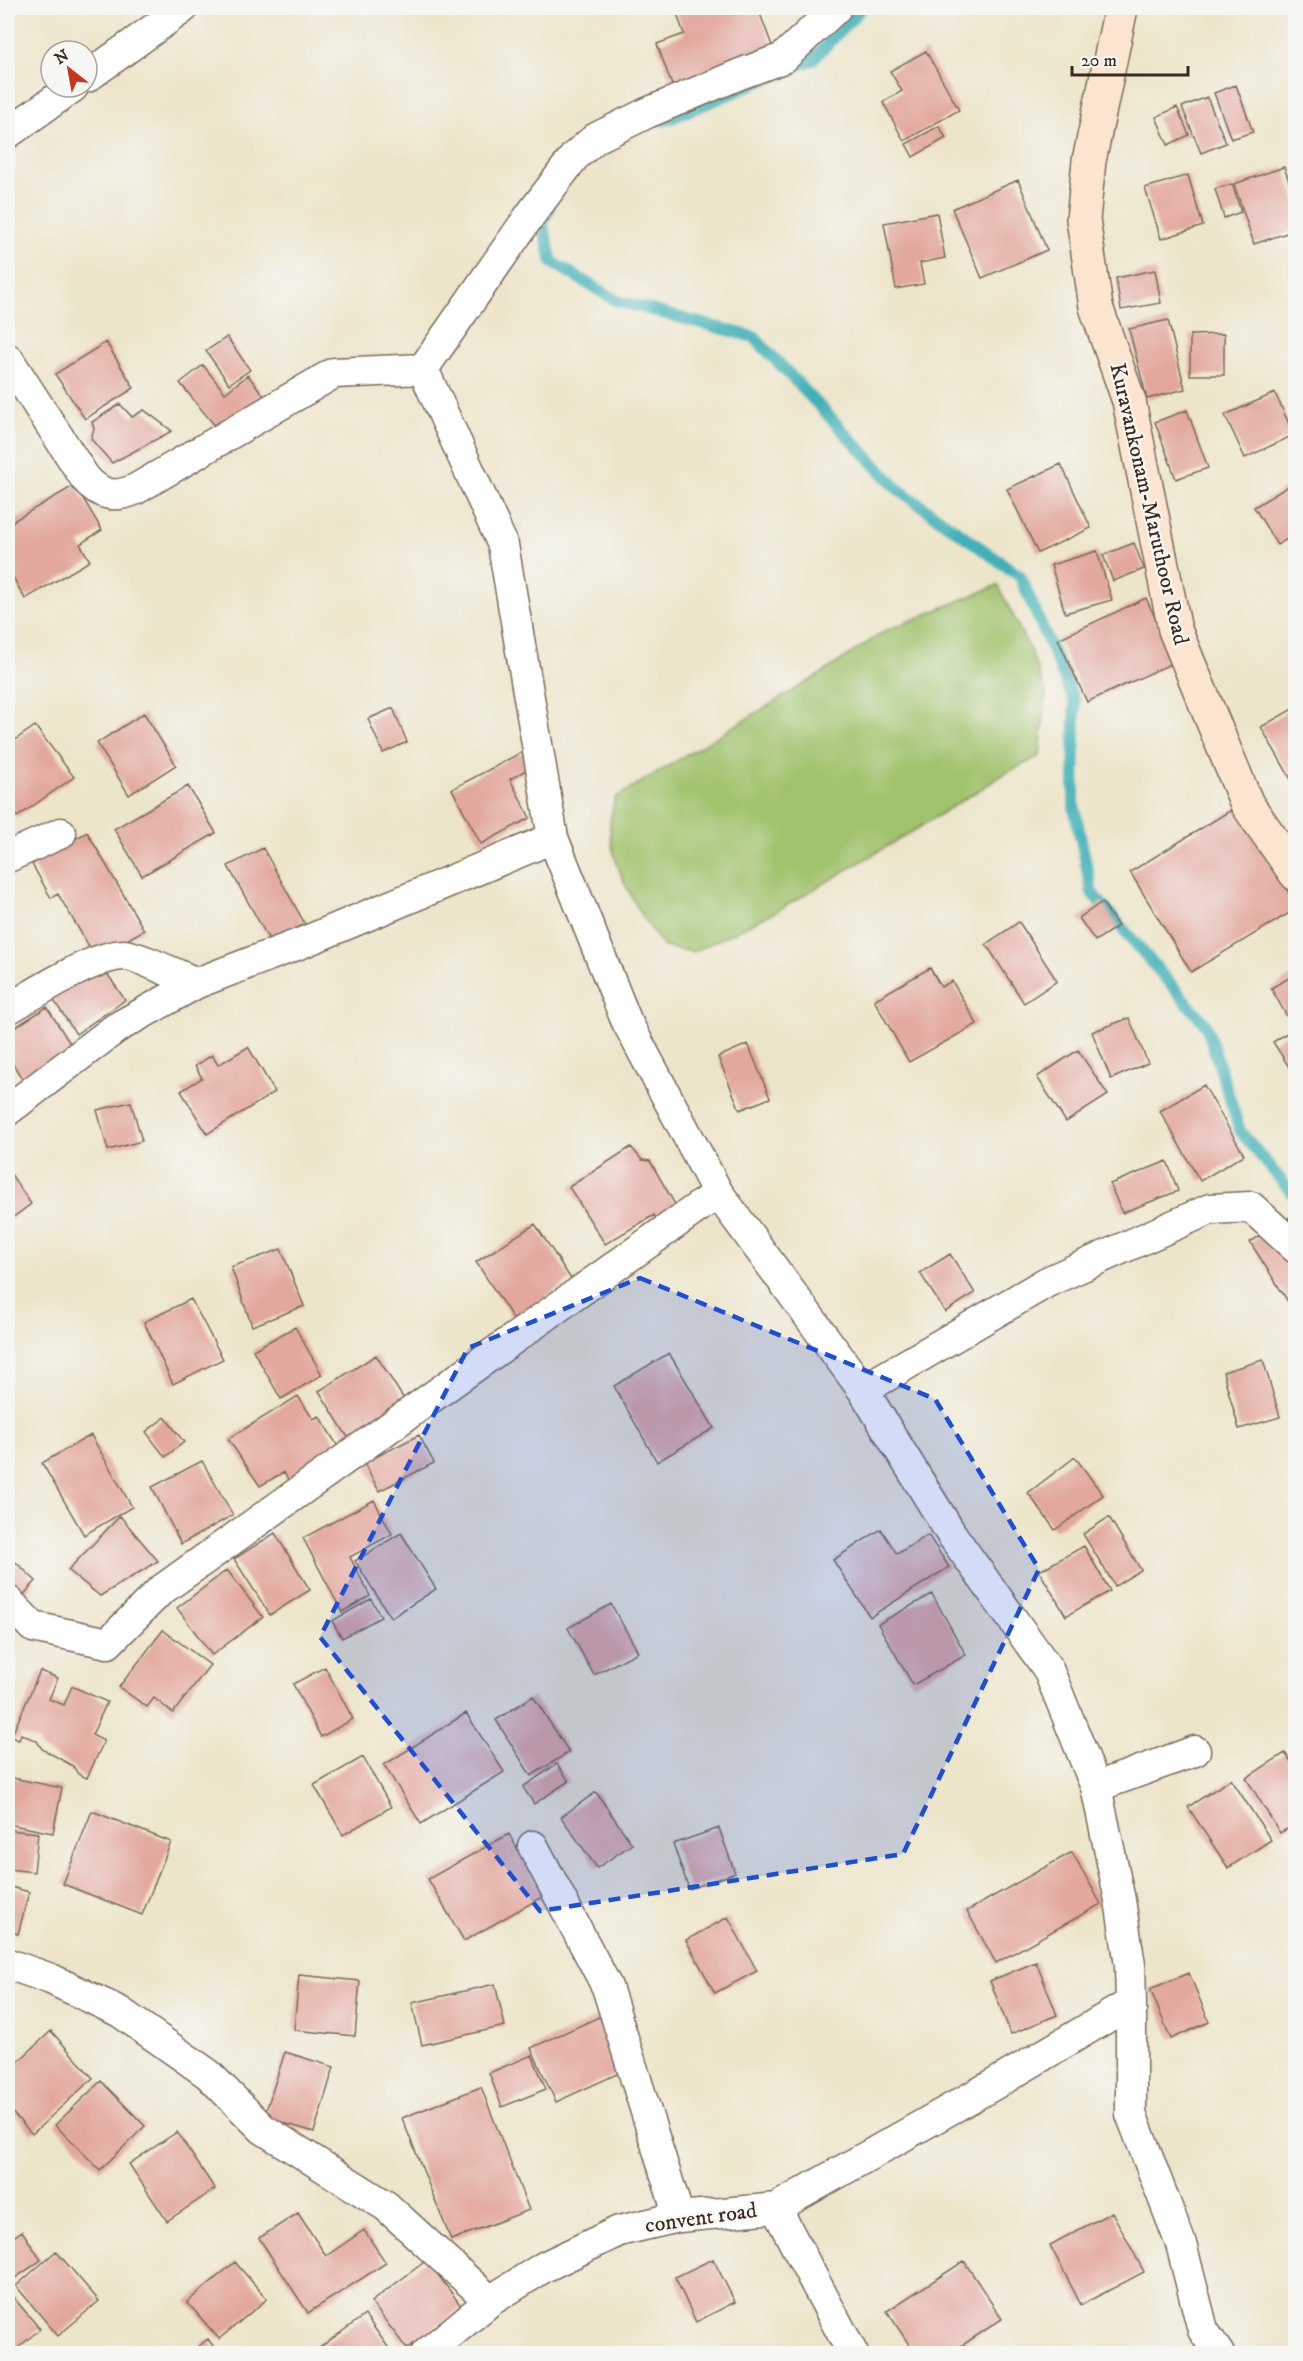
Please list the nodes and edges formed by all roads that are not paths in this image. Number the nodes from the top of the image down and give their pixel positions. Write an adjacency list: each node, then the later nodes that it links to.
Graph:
1 (183, 8): 4 (street)
2 (836, 8): 8 (street)
3 (1121, 8): 12 (main road, Kuravankonam-Maruthoor Road)
4 (99, 69)
5 (56, 99): 6 (street)
6 (8, 133)
7 (8, 359): 8 (street)
8 (423, 369): 10 (street)
9 (61, 833): 11 (street)
10 (553, 838): 13 (street); 16 (street)
11 (8, 857)
12 (1296, 873)
13 (196, 983): 14 (street); 15 (street)
14 (8, 1009)
15 (8, 1110)
16 (718, 1193): 18 (street); 19 (street)
17 (1296, 1248): 18 (street)
18 (863, 1390): 21 (street)
19 (8, 1601)
20 (1195, 1751): 21 (street)
21 (1096, 1787): 24 (street)
22 (533, 1846): 26 (street)
23 (8, 1964): 27 (street)
24 (1131, 2003): 25 (street); 30 (street)
25 (776, 2208): 26 (street, convent road); 29 (street, convent road)
26 (679, 2217): 27 (street, convent road)
27 (490, 2301): 28 (street, convent road)
28 (426, 2354)
29 (853, 2354)
30 (1219, 2354)

